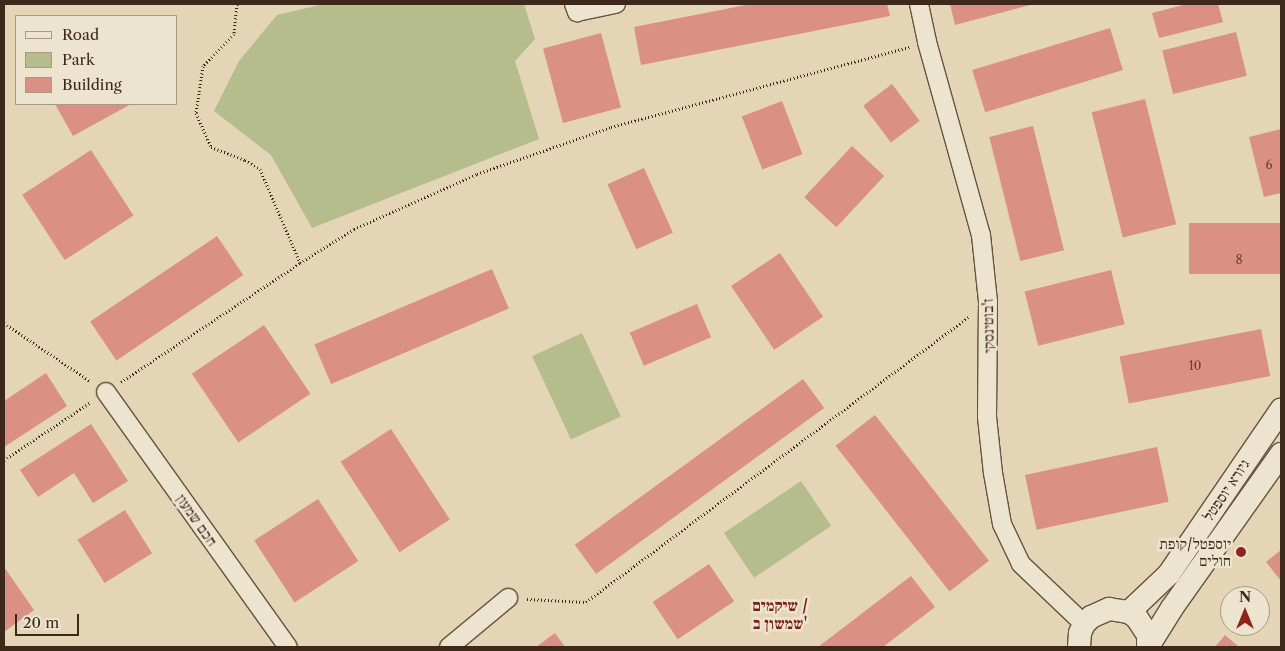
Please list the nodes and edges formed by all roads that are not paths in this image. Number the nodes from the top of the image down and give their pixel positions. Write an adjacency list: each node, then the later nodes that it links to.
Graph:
1 (574, 4): 2 (street)
2 (616, 4)
3 (919, 4): 9 (street, ז'בוטינסקי)
4 (106, 392): 11 (street, חכם שמעון)
5 (1281, 410): 8 (street, גיורא יוספטל)
6 (1281, 454): 10 (street, גיורא יוספטל)
7 (508, 598): 12 (street)
8 (1129, 612): 9 (street); 10 (street)
9 (1084, 624): 13 (street)
10 (1149, 646)
11 (288, 647)
12 (449, 647)
13 (1078, 647)

